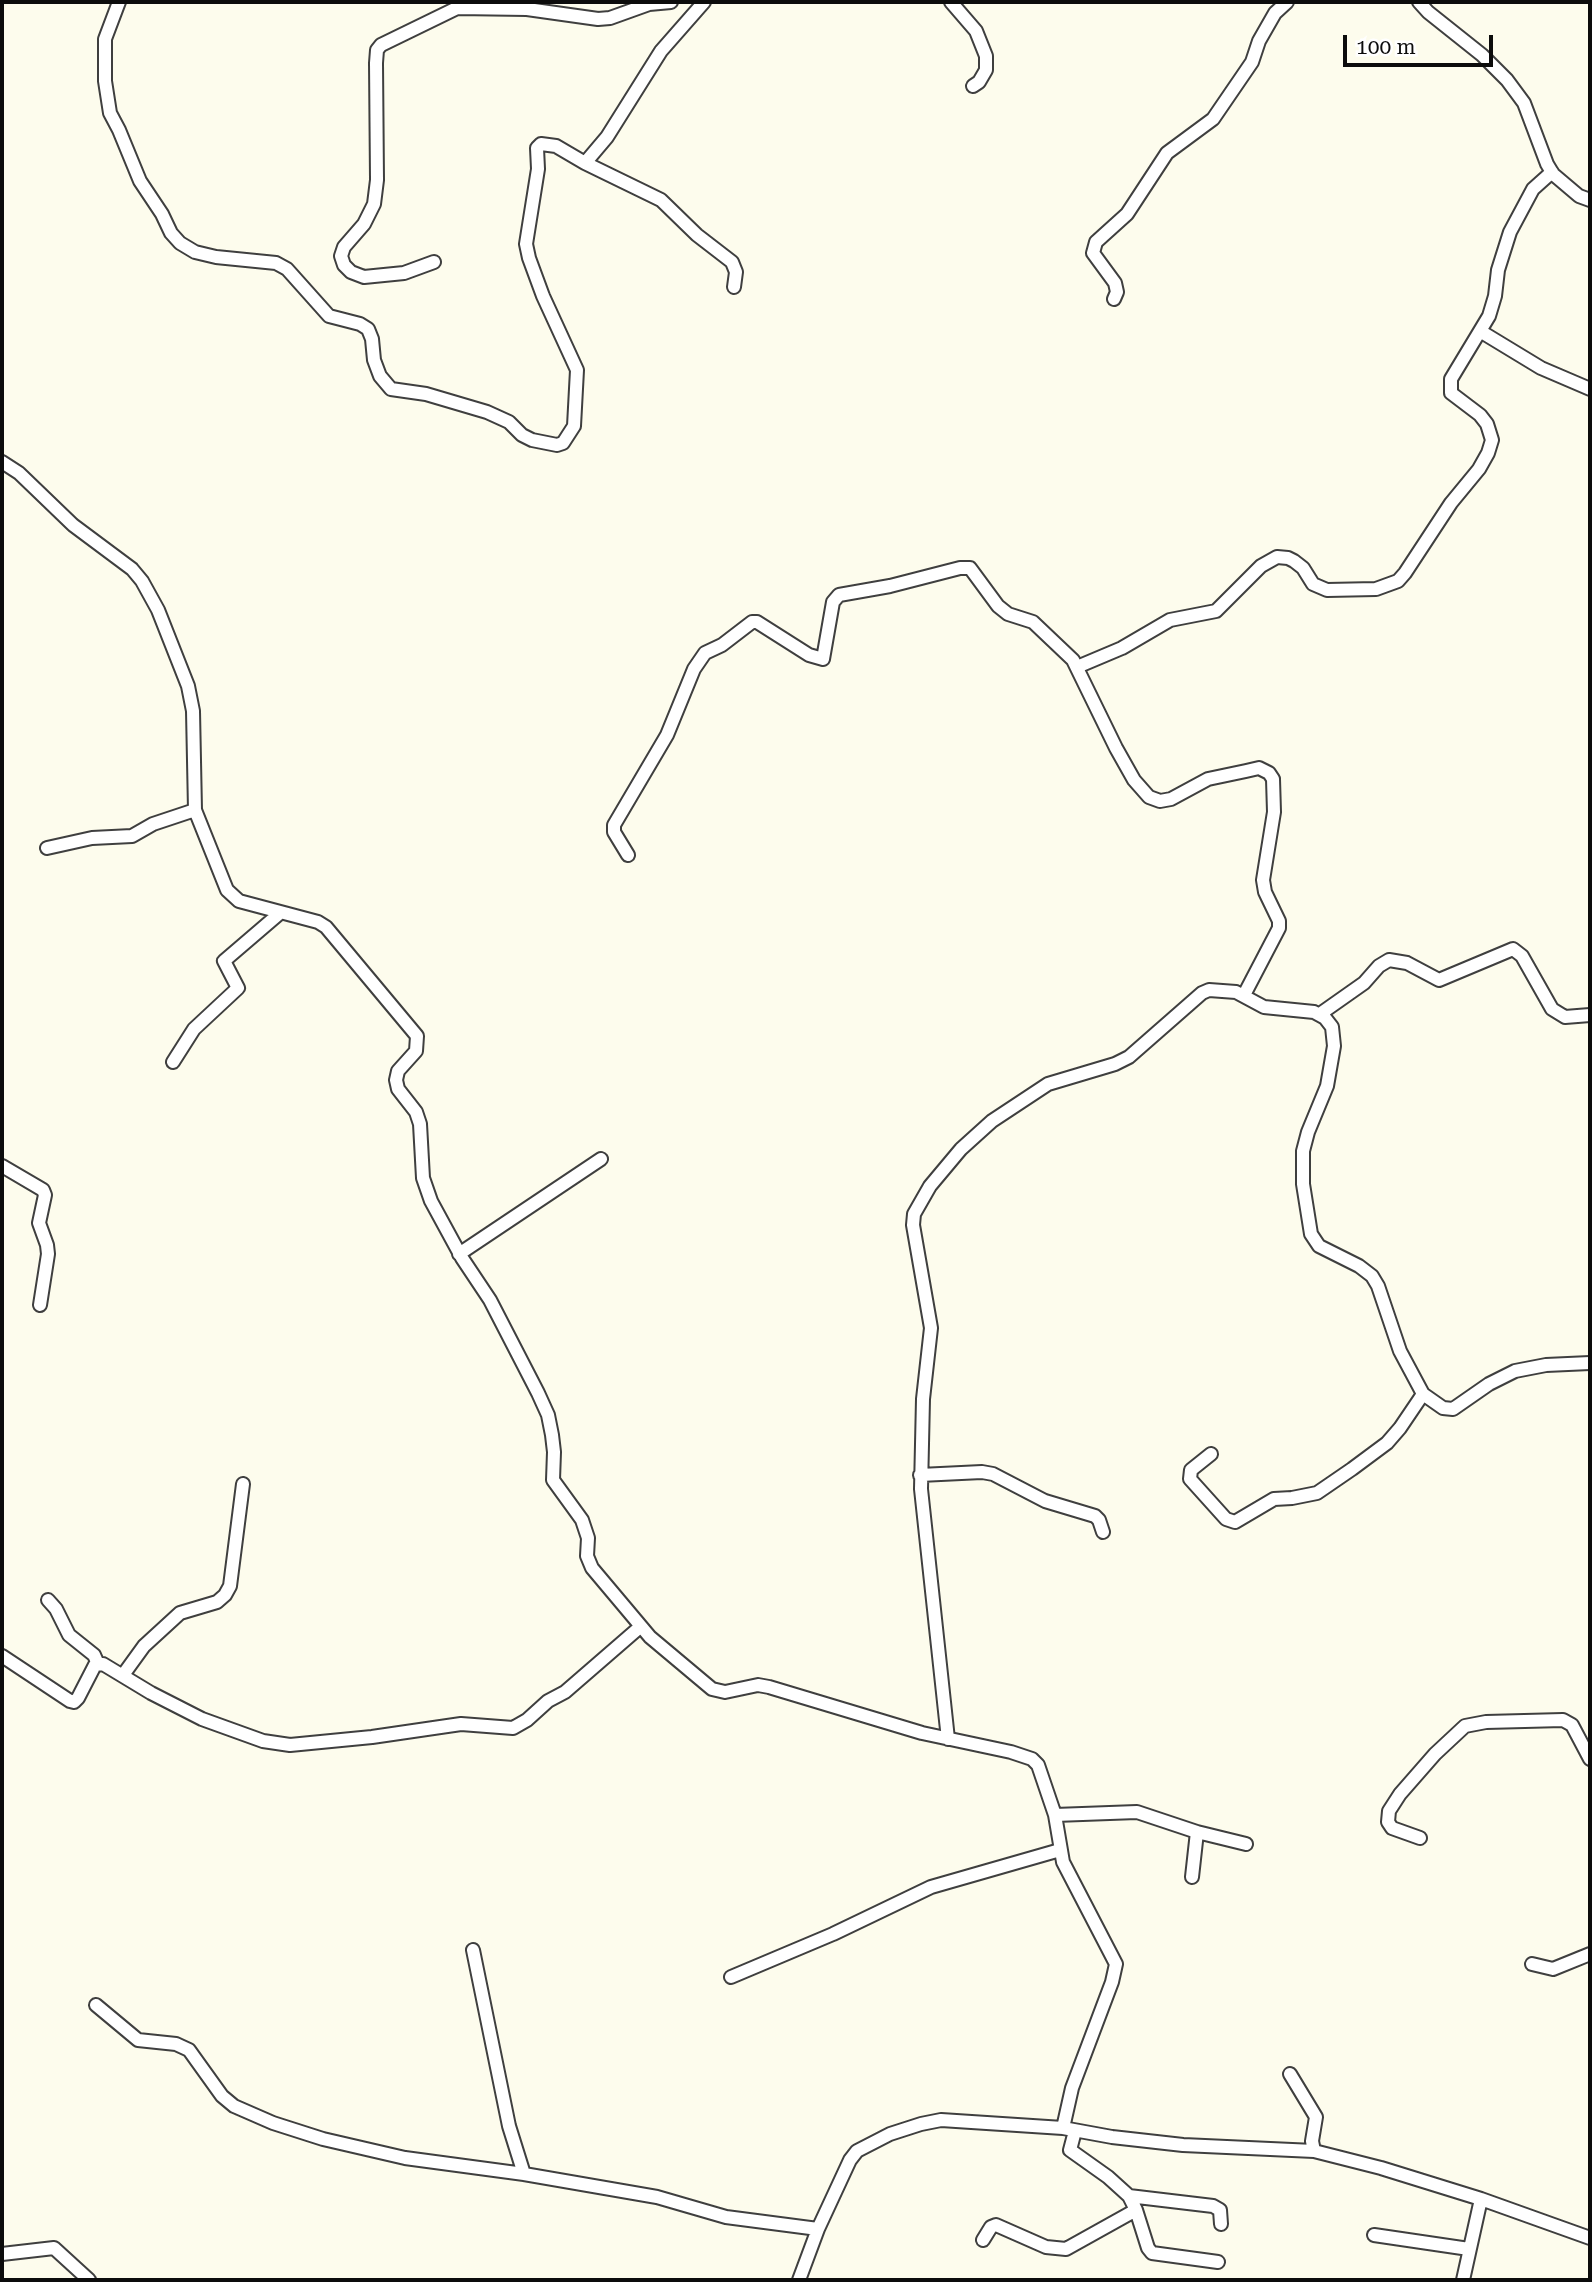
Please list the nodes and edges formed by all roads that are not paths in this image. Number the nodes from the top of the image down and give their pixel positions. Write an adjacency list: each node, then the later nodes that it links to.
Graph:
1 (118, 2): 8 (street)
2 (671, 2): 11 (street)
3 (704, 2): 8 (street)
4 (951, 2): 7 (street)
5 (1287, 2): 13 (street)
6 (1419, 2): 9 (street)
7 (973, 86)
8 (585, 163): 12 (street)
9 (1552, 172): 10 (street); 14 (street)
10 (1590, 200)
11 (434, 262)
12 (734, 286)
13 (1114, 299)
14 (1480, 331): 15 (street); 17 (street)
15 (1590, 389)
16 (2, 462): 18 (street)
17 (1077, 667): 20 (street); 22 (street)
18 (195, 810): 19 (street); 21 (street)
19 (47, 848)
20 (628, 855)
21 (280, 913): 25 (street); 28 (street)
22 (1244, 995): 23 (street); 33 (street)
23 (1320, 1014): 24 (street); 31 (street)
24 (1590, 1015)
25 (173, 1062)
26 (601, 1159): 28 (street)
27 (2, 1166): 29 (street)
28 (459, 1254): 37 (street)
29 (40, 1305)
30 (1590, 1363): 31 (street)
31 (1423, 1394): 32 (street)
32 (1211, 1454)
33 (920, 1475): 35 (street); 41 (street)
34 (243, 1484): 40 (street)
35 (1103, 1532)
36 (48, 1600): 39 (street)
37 (640, 1627): 40 (street); 41 (street)
38 (2, 1656): 39 (street)
39 (98, 1664): 40 (street)
40 (123, 1675)
41 (948, 1739): 43 (street)
42 (1590, 1759): 45 (street)
43 (1055, 1815): 44 (street); 47 (street)
44 (1197, 1832): 46 (street); 48 (street)
45 (1420, 1838)
46 (1246, 1844)
47 (1060, 1850): 52 (street); 55 (street)
48 (1192, 1877)
49 (473, 1950): 57 (street)
50 (1590, 1954): 51 (street)
51 (1532, 1964)
52 (731, 1977)
53 (96, 2006): 57 (street)
54 (1290, 2074): 56 (street)
55 (1069, 2129): 56 (street); 58 (street); 62 (street)
56 (1314, 2151): 59 (street)
57 (524, 2174): 62 (street)
58 (1129, 2196): 60 (street); 61 (street)
59 (1481, 2199): 64 (street); 66 (street)
60 (1136, 2210): 65 (street); 68 (street)
61 (1221, 2224)
62 (818, 2230): 70 (street)
63 (1374, 2235): 66 (street)
64 (1590, 2238)
65 (984, 2240)
66 (1469, 2249): 71 (street)
67 (2, 2254): 69 (street)
68 (1218, 2262)
69 (89, 2280)
70 (799, 2280)
71 (1463, 2280)

